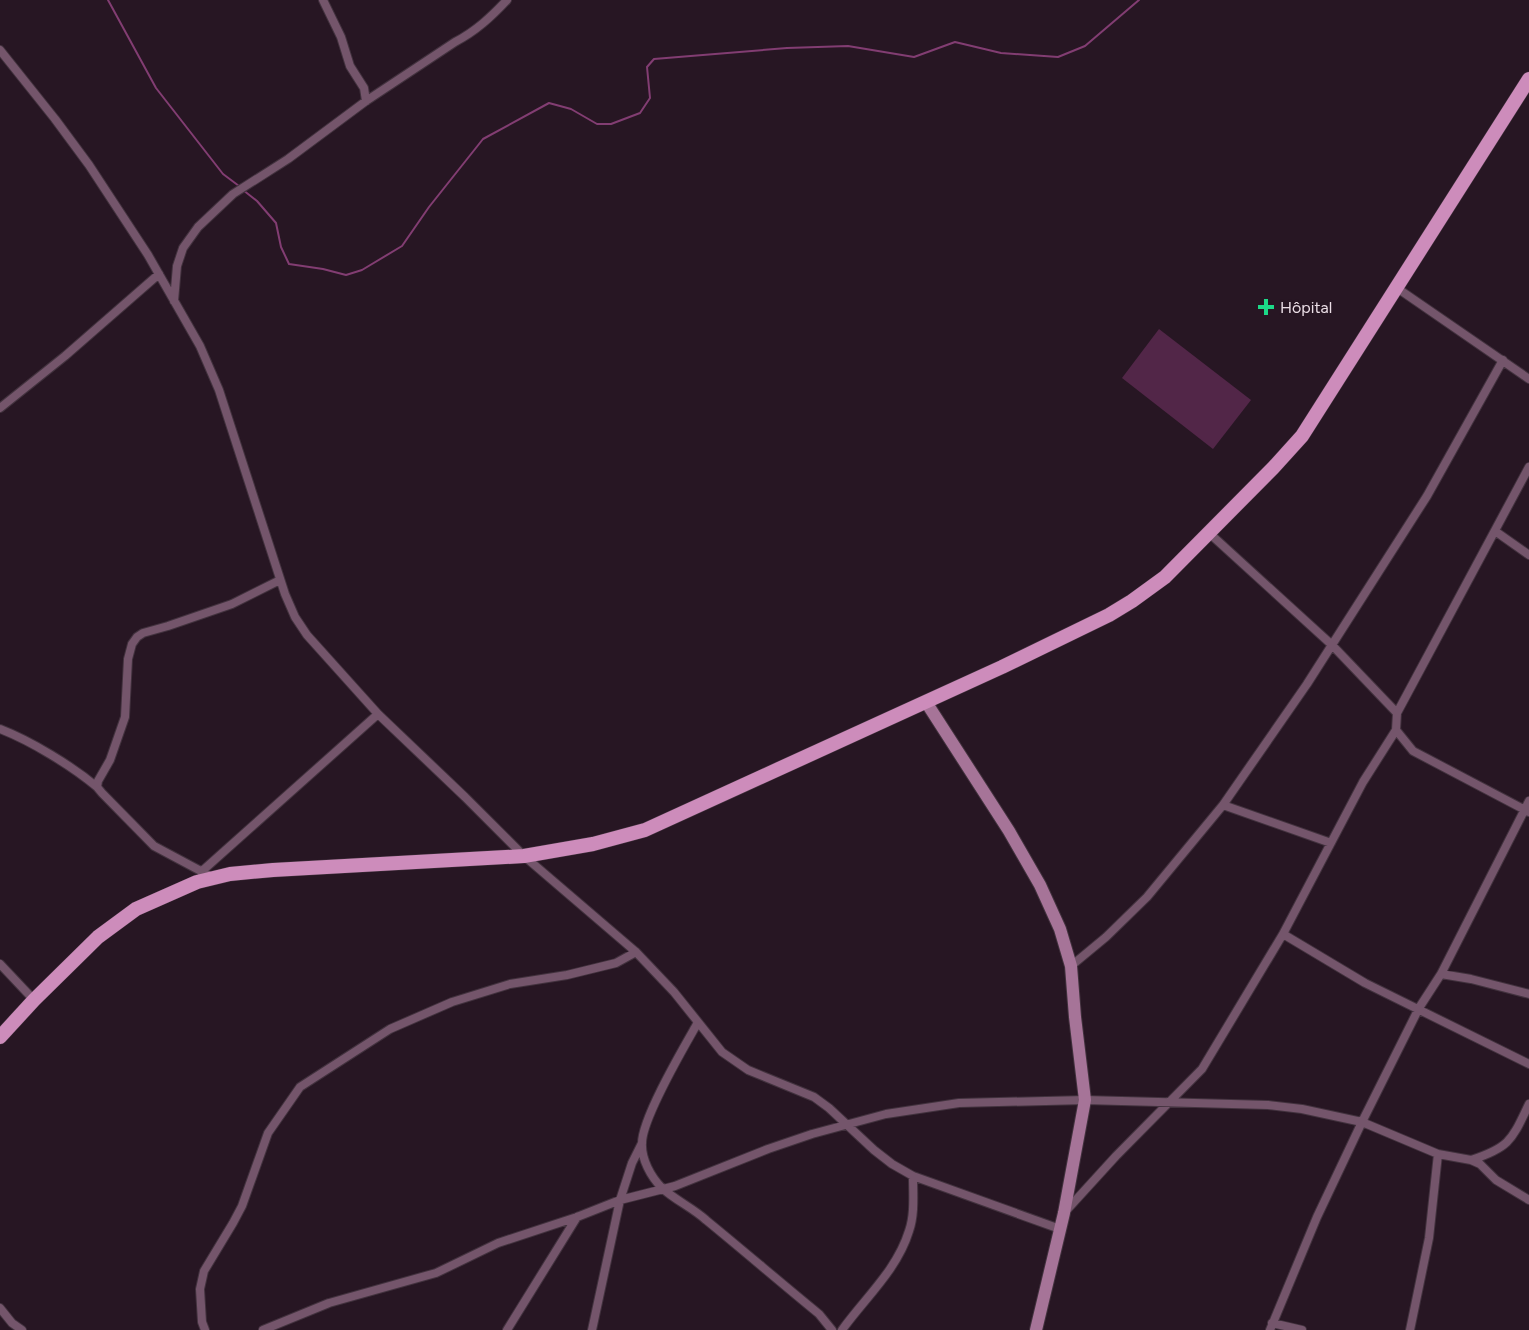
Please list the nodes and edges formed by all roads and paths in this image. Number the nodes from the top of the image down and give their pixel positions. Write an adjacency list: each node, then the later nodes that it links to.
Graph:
1 (323, 0): 5 (street)
2 (507, 0): 5 (street)
3 (0, 50): 6 (street)
4 (1529, 79): 7 (main road)
5 (366, 101): 8 (street)
6 (159, 274): 8 (street); 11 (street)
7 (1397, 288): 9 (street); 14 (main road)
8 (174, 301): 16 (street)
9 (1503, 360): 10 (street); 17 (street)
10 (1529, 379)
11 (0, 408)
12 (1529, 468): 13 (street)
13 (1495, 531): 15 (street); 19 (street)
14 (1208, 532): 17 (street); 18 (main road)
15 (1529, 555)
16 (280, 580): 20 (street); 23 (street)
17 (1332, 645): 19 (street); 24 (street)
18 (926, 702): 27 (main road); 32 (main road)
19 (1396, 713): 22 (street)
20 (378, 714): 27 (street); 28 (street)
21 (0, 729): 23 (street)
22 (1396, 730): 25 (street); 26 (street)
23 (97, 787): 28 (street)
24 (1223, 806): 26 (street); 32 (street)
25 (1528, 807): 33 (street)
26 (1331, 843): 29 (street)
27 (524, 856): 28 (main road); 30 (street)
28 (207, 875): 35 (main road)
29 (1283, 934): 36 (street); 41 (street)
30 (636, 952): 37 (street); 58 (street)
31 (0, 964): 35 (street)
32 (1071, 966): 40 (main road)
33 (1441, 974): 34 (street); 36 (street)
34 (1529, 994)
35 (34, 1000): 38 (main road)
36 (1419, 1008): 39 (street); 43 (street)
37 (697, 1024): 44 (street); 45 (street)
38 (0, 1037)
39 (1529, 1064)
40 (1085, 1100): 41 (street); 44 (street); 52 (main road)
41 (1168, 1102): 43 (street); 52 (street)
42 (1529, 1104): 47 (street)
43 (1362, 1122): 46 (street); 56 (street)
44 (845, 1124): 48 (street); 49 (street)
45 (642, 1143): 49 (street); 50 (street)
46 (1438, 1154): 47 (street); 66 (street)
47 (1471, 1160): 51 (street)
48 (913, 1176): 54 (street); 63 (street)
49 (663, 1189): 50 (street); 62 (street)
50 (620, 1200): 53 (street); 61 (street)
51 (1529, 1200)
52 (1064, 1213): 54 (main road)
53 (577, 1217): 59 (street); 60 (street)
54 (1060, 1229): 64 (main road)
55 (0, 1308): 57 (street)
56 (1271, 1326): 65 (street)
57 (22, 1330)
58 (205, 1330)
59 (263, 1330)
60 (507, 1330)
61 (592, 1330)
62 (831, 1330)
63 (842, 1330)
64 (1036, 1330)
65 (1302, 1330)
66 (1410, 1330)

